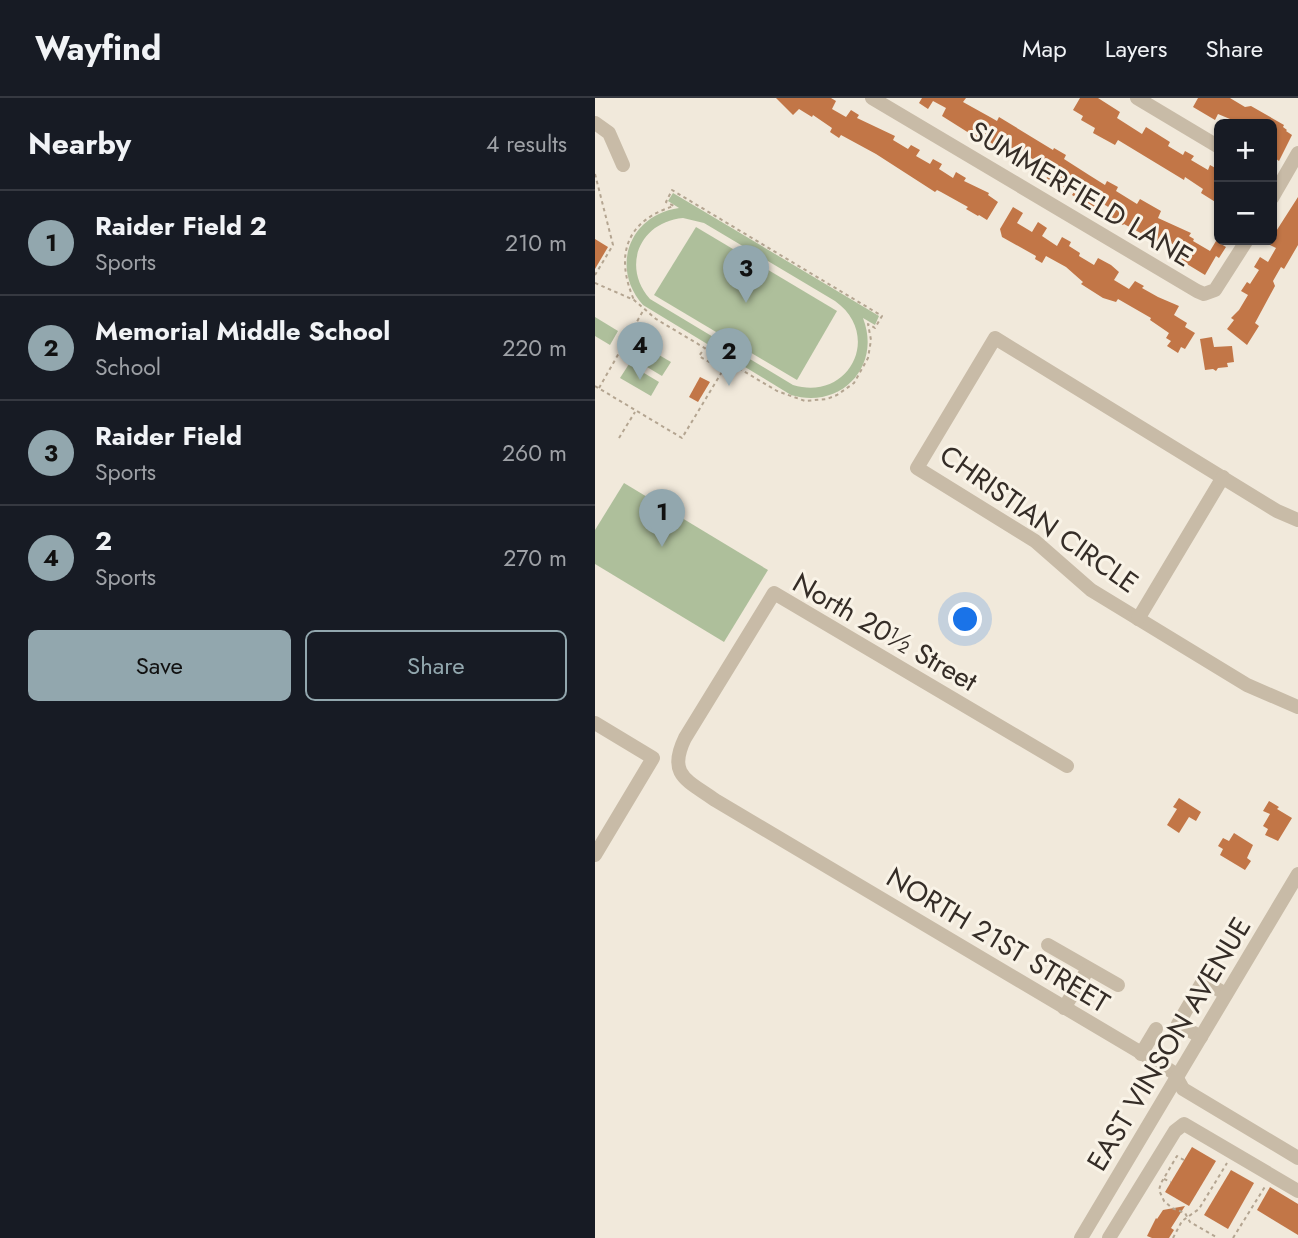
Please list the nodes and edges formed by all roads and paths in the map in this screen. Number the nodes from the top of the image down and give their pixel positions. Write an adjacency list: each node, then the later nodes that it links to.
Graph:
1 (872, 98): 9 (street, SUMMERFIELD LANE)
2 (1137, 98): 4 (street)
3 (595, 123): 6 (street)
4 (1214, 144)
5 (1298, 153): 8 (street)
6 (623, 165)
7 (595, 174): 10 (path)
8 (1277, 180)
9 (1244, 245)
10 (595, 275)
11 (595, 283): 12 (path)
12 (635, 300): 13 (path); 14 (path)
13 (644, 310): 14 (path); 16 (path)
14 (704, 348): 17 (path)
15 (595, 386): 16 (path)
16 (599, 389): 17 (path)
17 (636, 411): 18 (path)
18 (619, 438)
19 (1223, 477): 20 (street); 21 (street); 21 (street, CHRISTIAN CIRCLE)
20 (1298, 520)
21 (1138, 619): 22 (street, CHRISTIAN CIRCLE)
22 (1298, 707)
23 (595, 723): 26 (street)
24 (677, 761): 25 (street, North 20½ Street); 32 (street, NORTH 21ST STREET)
25 (1067, 766)
26 (595, 855)
27 (1298, 874): 31 (street, EAST VINSON AVENUE)
28 (1048, 945): 29 (street)
29 (1088, 969): 30 (street); 32 (street)
30 (1118, 985)
31 (1226, 994): 34 (street, EAST VINSON AVENUE); 34 (street)
32 (1064, 1008): 35 (street, NORTH 21ST STREET)
33 (1156, 1029): 35 (street)
34 (1201, 1037): 36 (street, EAST VINSON AVENUE)
35 (1141, 1054): 36 (street, NORTH 21ST STREET)
36 (1177, 1077): 38 (street, NORTH 21ST STREET); 44 (street, EAST VINSON AVENUE)
37 (1233, 1153): 40 (street); 45 (street); 46 (path)
38 (1298, 1158)
39 (1184, 1160): 41 (path)
40 (1272, 1175): 43 (street); 51 (path)
41 (1163, 1178): 42 (path); 46 (path)
42 (1171, 1182)
43 (1298, 1191)
44 (1107, 1194): 45 (street); 47 (street, EAST VINSON AVENUE)
45 (1129, 1206): 48 (street)
46 (1188, 1217): 49 (path); 50 (path)
47 (1081, 1238)
48 (1109, 1238)
49 (1173, 1238)
50 (1218, 1238)
51 (1233, 1238)

